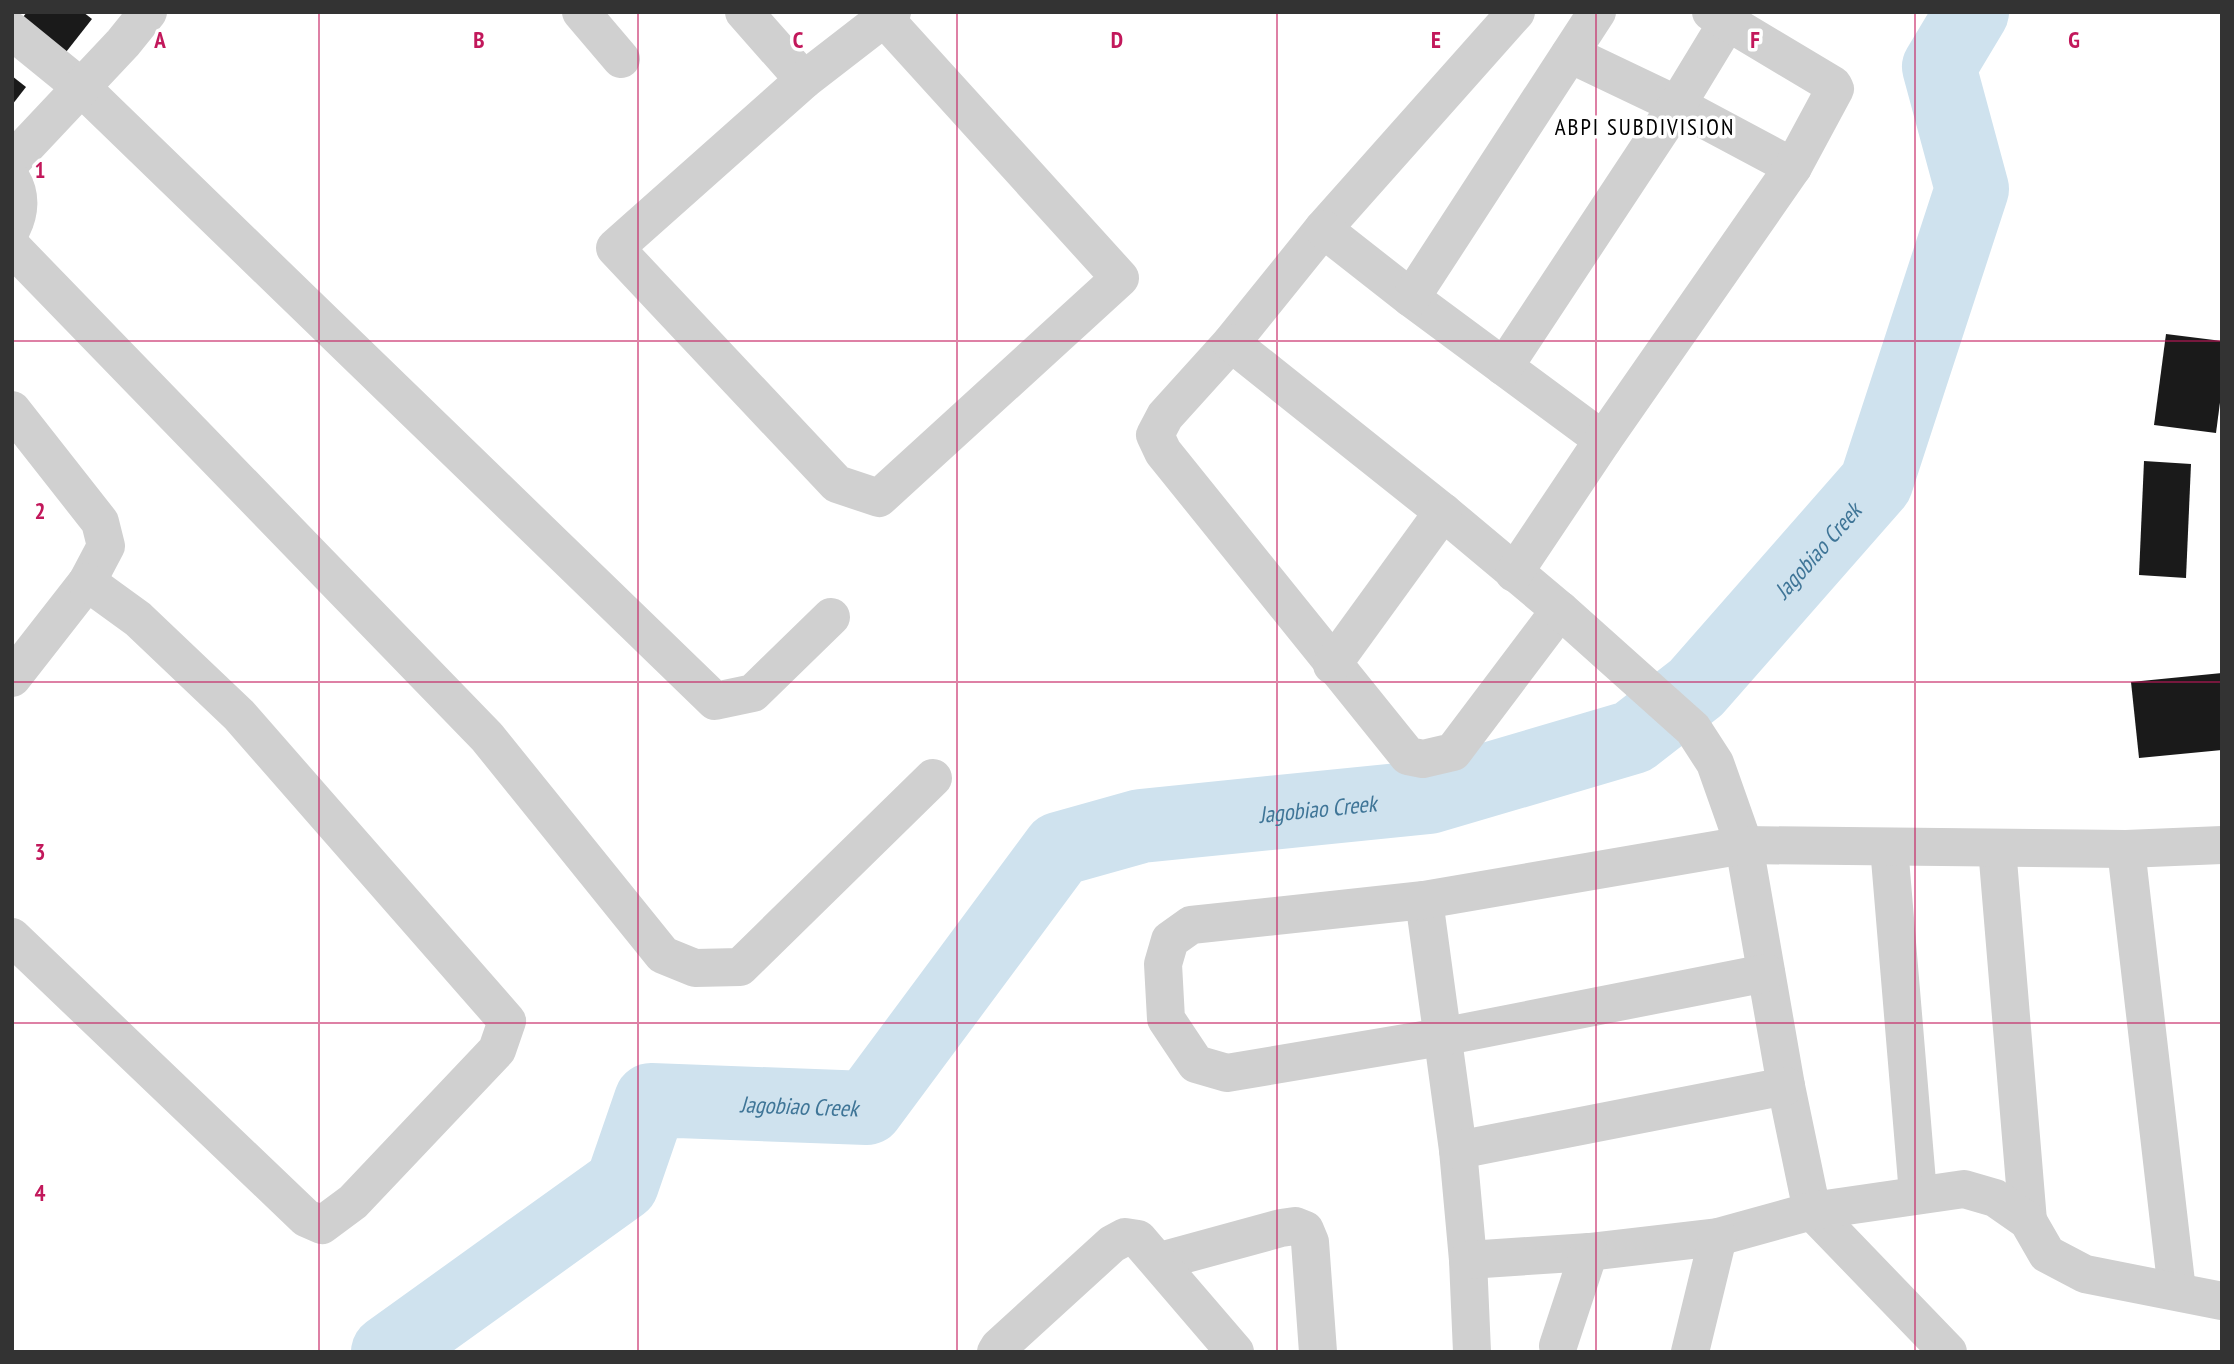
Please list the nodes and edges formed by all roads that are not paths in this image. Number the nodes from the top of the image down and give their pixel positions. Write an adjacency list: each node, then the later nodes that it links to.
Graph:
1 (148, 12): 12 (street)
2 (581, 12): 10 (street)
3 (744, 12): 11 (street)
4 (1516, 12): 18 (street)
5 (1597, 12): 9 (street)
6 (889, 16): 11 (street); 11 (street)
7 (1719, 16): 13 (street); 15 (street)
8 (12, 31): 12 (street)
9 (1570, 54): 13 (street); 20 (street)
10 (621, 59)
11 (804, 80)
12 (82, 88): 14 (street); 29 (street)
13 (1677, 105): 15 (street); 22 (street)
14 (12, 160)
15 (1793, 167): 24 (street)
16 (12, 180): 17 (street)
17 (12, 228)
18 (1323, 229): 20 (street); 21 (street)
19 (12, 247): 32 (street)
20 (1411, 298): 22 (street)
21 (1231, 343): 25 (street); 30 (street)
22 (1504, 367): 24 (street)
23 (12, 410): 27 (street)
24 (1604, 440): 26 (street)
25 (1443, 512): 26 (street); 30 (street)
26 (1514, 573): 28 (street)
27 (87, 582): 31 (street); 39 (street)
28 (1560, 610): 30 (street); 33 (street)
29 (831, 617)
30 (1332, 665)
31 (12, 678)
32 (933, 778)
33 (1744, 845): 35 (street); 38 (street); 40 (street)
34 (2222, 845): 37 (street)
35 (1889, 847): 36 (street); 44 (street)
36 (1997, 848): 37 (street); 46 (street)
37 (2126, 849): 51 (street)
38 (1424, 900): 41 (street); 41 (street)
39 (12, 937)
40 (1766, 973): 41 (street); 42 (street)
41 (1441, 1037): 43 (street)
42 (1786, 1086): 43 (street); 45 (street)
43 (1458, 1150): 49 (street)
44 (1918, 1194): 45 (street); 46 (street)
45 (1812, 1210): 47 (street); 59 (street)
46 (2028, 1221): 51 (street)
47 (1718, 1237): 48 (street); 58 (street)
48 (1589, 1252): 49 (street); 53 (street)
49 (1468, 1260): 57 (street)
50 (1160, 1261): 54 (street); 55 (street); 56 (street)
51 (2177, 1291): 52 (street)
52 (2222, 1301)
53 (1558, 1346)
54 (1000, 1350)
55 (1235, 1352)
56 (1318, 1352)
57 (1472, 1352)
58 (1690, 1352)
59 (1948, 1352)

